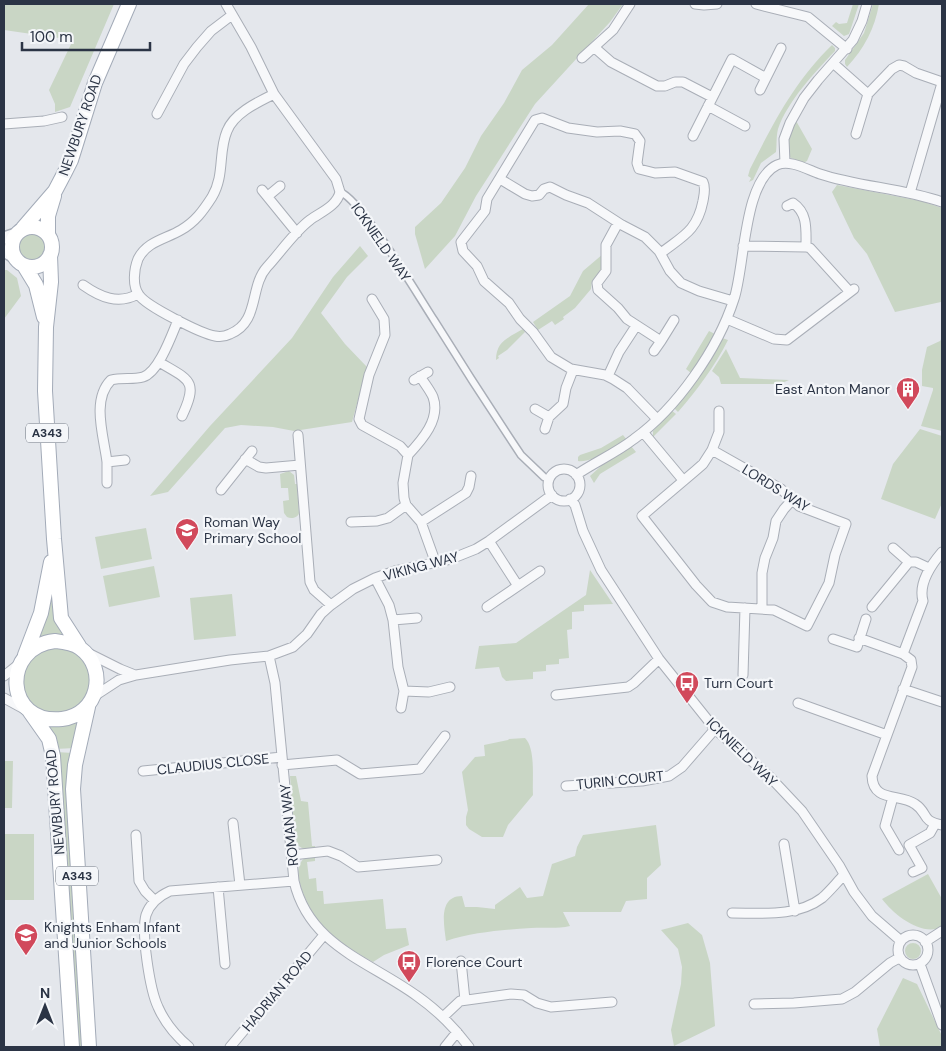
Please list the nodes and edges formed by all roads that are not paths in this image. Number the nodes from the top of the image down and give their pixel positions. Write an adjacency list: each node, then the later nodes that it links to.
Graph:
1 (129, 4): 31 (main road, NEWBURY ROAD / A343)
2 (226, 4): 9 (street, ICKNIELD WAY)
3 (630, 4): 10 (street)
4 (695, 4): 5 (street)
5 (717, 4)
6 (756, 4): 8 (street)
7 (867, 4): 12 (street)
8 (781, 7): 12 (street)
9 (232, 15): 18 (street, ICKNIELD WAY); 22 (street)
10 (595, 48): 13 (street); 20 (street)
11 (781, 48): 15 (street)
12 (847, 49): 14 (street)
13 (582, 58)
14 (833, 63): 19 (street); 28 (street)
15 (766, 78): 17 (street); 20 (street)
16 (942, 83): 19 (street); 33 (street)
17 (760, 90)
18 (274, 94): 32 (street, ICKNIELD WAY); 47 (street)
19 (868, 94): 26 (street)
20 (712, 97): 21 (street)
21 (708, 106): 25 (street); 27 (street)
22 (157, 114)
23 (62, 117): 24 (street)
24 (4, 124)
25 (745, 126)
26 (856, 134)
27 (693, 136)
28 (784, 163): 33 (street); 40 (street)
29 (500, 179): 36 (street); 42 (street); 58 (street)
30 (280, 186): 37 (street)
31 (55, 190): 38 (main road, NEWBURY ROAD / A343); 39 (main road, NEWBURY ROAD / A343)
32 (340, 192): 37 (street); 78 (street, ICKNIELD WAY)
33 (910, 193): 34 (street)
34 (942, 202)
35 (787, 206): 41 (street)
36 (618, 223): 42 (street); 54 (street)
37 (297, 233): 51 (street)
38 (14, 234): 39 (main road); 43 (main road, A343)
39 (48, 234): 44 (main road, A343)
40 (743, 246): 41 (street); 49 (street)
41 (806, 247): 50 (street)
42 (661, 253): 49 (street)
43 (9, 254): 45 (main road, A343)
44 (50, 255): 45 (main road); 53 (main road, A343)
45 (25, 267): 53 (main road, A343)
46 (83, 285): 47 (street)
47 (138, 294): 51 (street)
48 (372, 299): 71 (street)
49 (733, 301): 50 (street)
50 (726, 319): 65 (street)
51 (178, 320): 57 (street)
52 (674, 320): 55 (street)
53 (46, 326): 88 (main road, A343)
54 (636, 326): 55 (street); 60 (street)
55 (661, 342): 56 (street)
56 (654, 351)
57 (159, 362): 63 (street); 74 (street)
58 (573, 370): 60 (street); 64 (street)
59 (421, 376): 71 (street)
60 (608, 376): 65 (street)
61 (535, 409): 64 (street)
62 (720, 411): 69 (street, LORDS WAY)
63 (182, 416)
64 (549, 417): 66 (street)
65 (657, 419): 67 (street)
66 (545, 429)
67 (644, 432): 76 (street); 79 (street)
68 (298, 435): 75 (street)
69 (712, 450): 79 (street, LORDS WAY); 84 (street, LORDS WAY)
70 (252, 451): 73 (street)
71 (408, 455): 85 (street)
72 (125, 460): 74 (street)
73 (245, 460): 75 (street); 81 (street)
74 (107, 462): 80 (street)
75 (300, 465): 98 (street)
76 (576, 475): 82 (street); 83 (street)
77 (471, 476): 87 (street)
78 (544, 477)
79 (684, 480): 101 (street, LORDS WAY)
80 (107, 483)
81 (221, 490)
82 (552, 495): 83 (street); 89 (street, VIKING WAY)
83 (570, 499): 111 (street, ICKNIELD WAY)
84 (793, 500): 102 (street); 102 (street, LORDS WAY)
85 (406, 505): 86 (street); 87 (street)
86 (351, 522)
87 (421, 522): 92 (street)
88 (54, 540): 108 (main road, A343); 112 (main road, A343)
89 (489, 541): 92 (street, VIKING WAY); 97 (street)
90 (893, 548): 93 (street)
91 (942, 552): 94 (street)
92 (435, 561): 96 (street, VIKING WAY)
93 (909, 562): 94 (street); 100 (street)
94 (929, 568): 109 (street)
95 (540, 571): 97 (street)
96 (375, 578): 98 (street, VIKING WAY); 105 (street)
97 (518, 586): 99 (street)
98 (330, 605): 110 (street, VIKING WAY)
99 (487, 607)
100 (872, 607)
101 (745, 608): 102 (street, LORDS WAY); 114 (street)
102 (762, 608)
103 (417, 618): 105 (street)
104 (866, 619): 106 (street)
105 (393, 620): 118 (street)
106 (859, 638): 107 (street); 109 (street)
107 (833, 639)
108 (81, 648): 112 (main road); 113 (street); 121 (main road, A343)
109 (903, 654): 117 (street)
110 (269, 656): 113 (street); 129 (street, ROMAN WAY)
111 (659, 658): 119 (street); 126 (street, ICKNIELD WAY)
112 (23, 659): 115 (street); 125 (main road, A343)
113 (136, 675): 121 (street)
114 (743, 675)
115 (4, 676)
116 (450, 687): 118 (street)
117 (903, 689): 122 (street); 127 (street)
118 (404, 690): 124 (street)
119 (556, 695)
120 (4, 698): 125 (street)
121 (91, 702): 125 (main road); 163 (main road, NEWBURY ROAD / A343)
122 (942, 702)
123 (798, 703): 127 (street)
124 (401, 708)
125 (28, 711): 162 (main road, NEWBURY ROAD / A343)
126 (715, 729): 131 (street, TURIN COURT); 141 (street, ICKNIELD WAY)
127 (887, 734): 132 (street)
128 (445, 736): 129 (street, CLAUDIUS CLOSE)
129 (282, 761): 130 (street, CLAUDIUS CLOSE); 138 (street, ROMAN WAY)
130 (144, 771)
131 (566, 786)
132 (893, 797): 134 (street); 137 (street)
133 (234, 823): 143 (street)
134 (939, 824): 140 (street)
135 (136, 835): 145 (street)
136 (784, 844): 146 (street)
137 (899, 850)
138 (292, 855): 139 (street); 142 (street, ROMAN WAY)
139 (438, 860)
140 (913, 872)
141 (844, 875): 146 (street); 150 (street, ICKNIELD WAY)
142 (294, 881): 143 (street); 149 (street, ROMAN WAY)
143 (240, 885): 144 (street)
144 (218, 887): 145 (street); 154 (street)
145 (154, 901): 164 (street)
146 (795, 911): 147 (street)
147 (732, 913)
148 (942, 931): 151 (street)
149 (324, 935): 159 (street, ROMAN WAY); 165 (street, HADRIAN ROAD)
150 (901, 940): 151 (street); 152 (street)
151 (925, 942): 155 (street)
152 (899, 958): 155 (street); 158 (street)
153 (461, 961): 156 (street)
154 (225, 964)
155 (920, 964): 160 (street)
156 (465, 1000): 157 (street); 159 (street)
157 (612, 1002)
158 (754, 1004)
159 (444, 1017): 161 (street, ROMAN WAY)
160 (942, 1025)
161 (457, 1032): 166 (street); 167 (street, ROMAN WAY)
162 (72, 1047)
163 (89, 1047)
164 (188, 1047)
165 (230, 1047)
166 (445, 1047)
167 (469, 1047)

